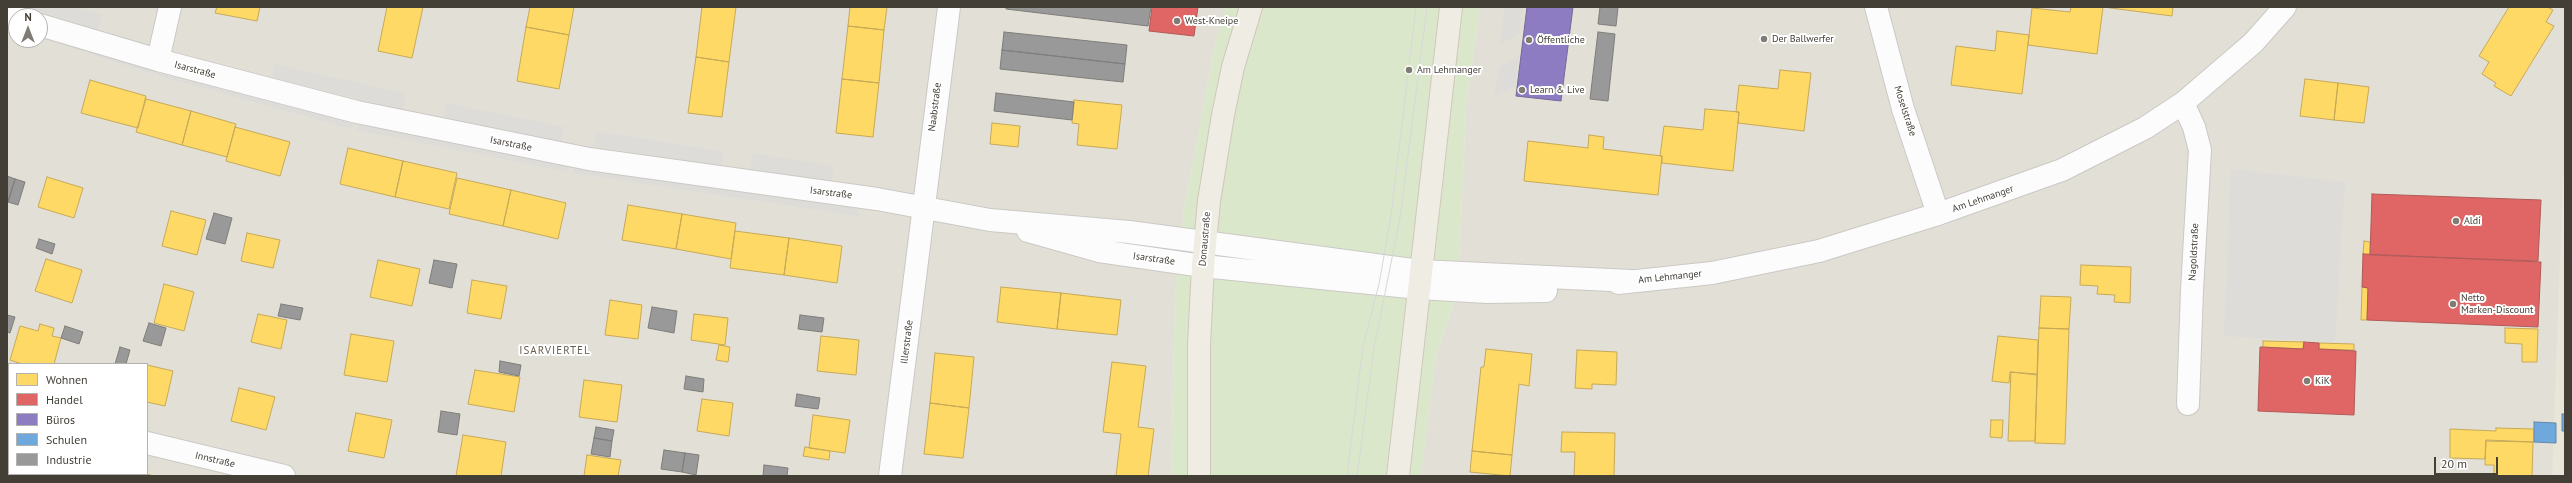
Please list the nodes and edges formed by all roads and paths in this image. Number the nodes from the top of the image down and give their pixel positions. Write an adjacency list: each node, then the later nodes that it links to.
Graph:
1 (170, 7): 8 (street)
2 (949, 7): 10 (street, Naabstraße)
3 (1252, 7): 13 (main road, Donaustraße)
4 (1451, 7): 15 (main road)
5 (1876, 7): 11 (street, Moselstraße)
6 (2285, 7): 9 (street, Am Lehmanger)
7 (48, 26): 8 (street, Isarstraße)
8 (158, 60): 10 (street, Isarstraße)
9 (2183, 103): 11 (street, Am Lehmanger); 16 (street, Nagoldstraße)
10 (923, 208): 12 (street, Isarstraße); 19 (street, Illerstraße)
11 (1938, 214): 15 (street, Am Lehmanger)
12 (990, 220): 13 (street, Isarstraße); 14 (street, Isarstraße)
13 (1204, 242): 14 (main road, Donaustraße); 15 (street, Isarstraße)
14 (1203, 266): 15 (street, Isarstraße); 20 (main road, Donaustraße)
15 (1420, 279): 21 (main road)
16 (2188, 404)
17 (148, 443): 18 (street, Innstraße)
18 (284, 476)
19 (890, 476)
20 (1199, 476)
21 (1398, 476)

